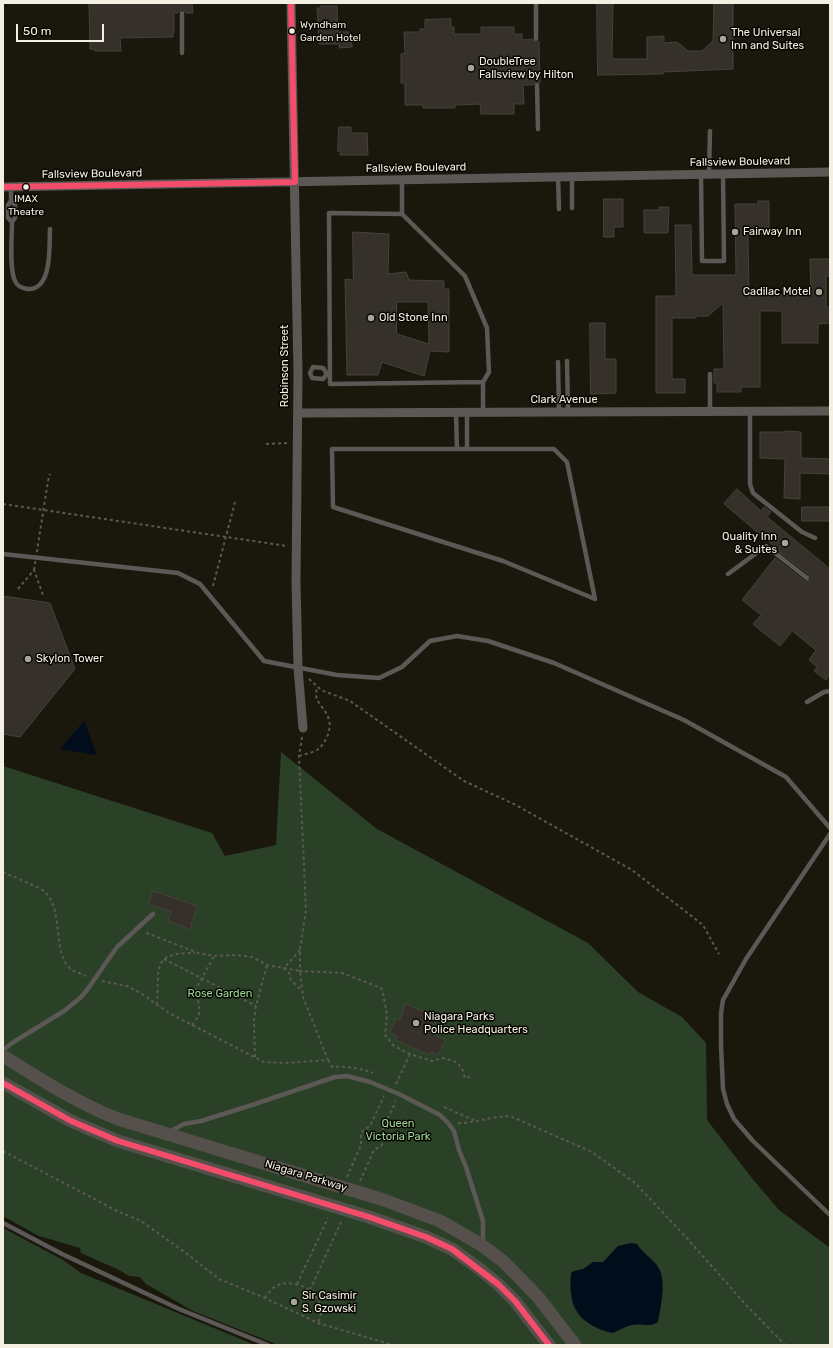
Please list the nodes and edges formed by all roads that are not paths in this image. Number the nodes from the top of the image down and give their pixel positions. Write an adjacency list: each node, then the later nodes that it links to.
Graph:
1 (291, 3): 15 (street, Robinson Street)
2 (536, 3): 4 (lane)
3 (182, 13): 5 (lane)
4 (536, 39)
5 (182, 53)
6 (537, 85): 7 (lane)
7 (538, 129)
8 (710, 131): 11 (lane)
9 (830, 172): 10 (street, Fallsview Boulevard)
10 (723, 174): 11 (street, Fallsview Boulevard); 11 (lane)
11 (705, 175): 13 (street, Fallsview Boulevard)
12 (558, 177): 13 (street, Fallsview Boulevard); 14 (street, Fallsview Boulevard); 17 (lane)
13 (572, 177): 18 (lane)
14 (402, 180): 15 (street, Fallsview Boulevard); 19 (lane)
15 (295, 182): 16 (street, Fallsview Boulevard); 23 (street, Robinson Street)
16 (7, 187): 20 (lane)
17 (559, 208)
18 (572, 208)
19 (402, 214): 25 (lane); 27 (lane)
20 (50, 229)
21 (567, 361): 33 (lane)
22 (558, 362): 33 (lane)
23 (298, 373): 24 (lane); 34 (street, Robinson Street)
24 (310, 373): 25 (lane); 25 (lane)
25 (329, 374): 27 (lane)
26 (710, 374): 29 (lane)
27 (483, 382): 32 (lane)
28 (830, 410): 30 (street, Clark Avenue)
29 (710, 411): 30 (street, Clark Avenue); 33 (street, Clark Avenue)
30 (750, 411): 38 (lane)
31 (467, 412): 32 (street, Clark Avenue); 35 (street, Clark Avenue); 37 (lane)
32 (483, 412): 33 (street, Clark Avenue)
33 (564, 412)
34 (298, 413): 35 (street, Clark Avenue); 42 (street, Robinson Street)
35 (456, 413): 36 (lane)
36 (457, 449): 37 (lane); 37 (lane)
37 (467, 449)
38 (815, 538)
39 (3, 554): 42 (lane)
40 (728, 574): 41 (lane)
41 (807, 578)
42 (298, 668): 45 (street, Robinson Street); 46 (lane)
43 (830, 691): 44 (lane)
44 (807, 702)
45 (303, 728)
46 (830, 828)
47 (830, 834): 53 (lane)
48 (153, 914): 49 (lane)
49 (3, 1050)
50 (3, 1056): 52 (main road, Niagara Parkway)
51 (3, 1083): 57 (main road, Niagara Parkway)
52 (166, 1134): 55 (main road, Niagara Parkway); 55 (lane)
53 (830, 1215)
54 (3, 1223): 56 (lane)
55 (480, 1244): 58 (main road, Niagara Parkway)
56 (268, 1345)
57 (548, 1345)
58 (575, 1345)

